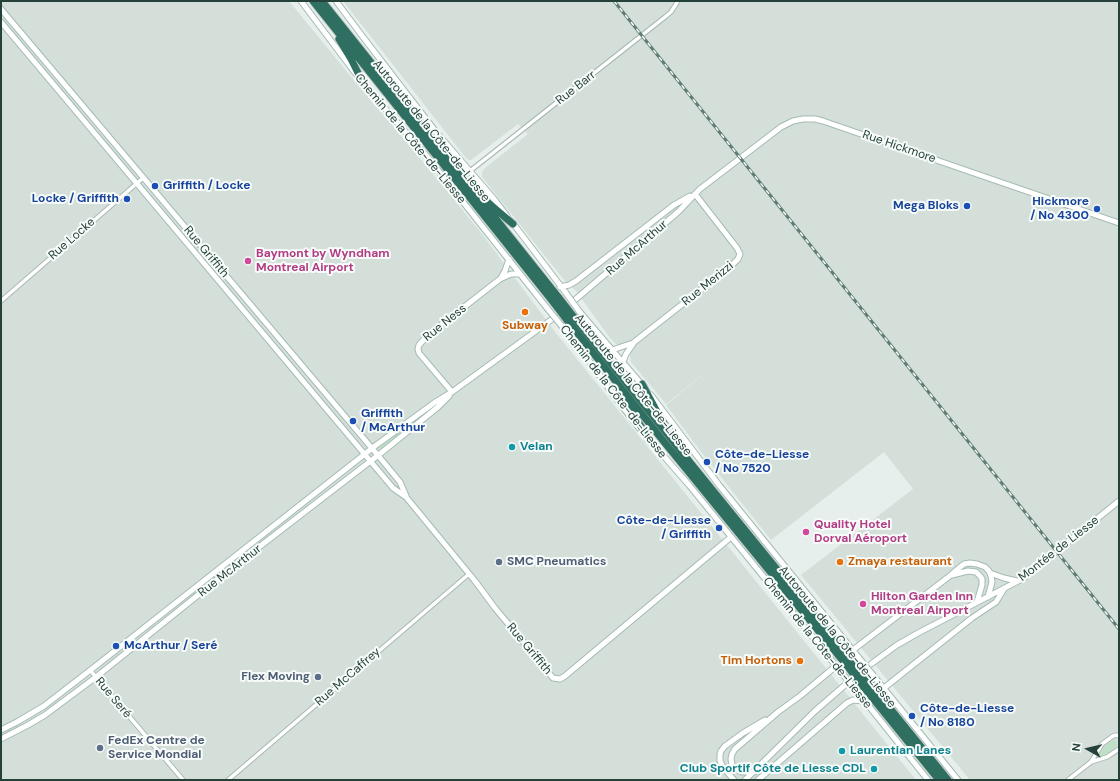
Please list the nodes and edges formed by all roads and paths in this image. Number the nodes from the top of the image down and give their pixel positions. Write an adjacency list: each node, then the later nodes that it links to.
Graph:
1 (301, 1): 9 (street, Chemin de la Côte-de-Liesse)
2 (313, 1): 7 (highway, Autoroute de la Côte-de-Liesse)
3 (322, 1): 13 (highway, Autoroute de la Côte-de-Liesse)
4 (336, 1): 10 (street, Chemin de la Côte-de-Liesse)
5 (678, 1): 10 (street, Rue Barr)
6 (1, 9): 11 (street, Rue Griffith)
7 (319, 9): 9 (highway); 26 (highway, Autoroute de la Côte-de-Liesse)
8 (1, 22): 12 (street, Rue Griffith)
9 (363, 83): 19 (street, Chemin de la Côte-de-Liesse)
10 (470, 171): 16 (street, Chemin de la Côte-de-Liesse)
11 (143, 178): 12 (street, Rue Locke); 17 (street, Rue Griffith)
12 (137, 184): 18 (street, Rue Griffith); 27 (street, Rue Locke)
13 (473, 191): 16 (highway); 26 (highway, Autoroute de la Côte-de-Liesse)
14 (695, 194): 15 (street, Rue Hickmore); 24 (street); 25 (street, Rue McArthur); 30 (street, Rue Merizzi)
15 (1119, 223)
16 (513, 224): 24 (street, Chemin de la Côte-de-Liesse)
17 (195, 240): 18 (street); 20 (street, Rue Griffith)
18 (189, 245): 21 (street, Rue Griffith)
19 (509, 259): 22 (street, Chemin de la Côte-de-Liesse); 23 (street, Rue Ness)
20 (219, 267): 21 (street); 37 (street, Rue Griffith)
21 (212, 272): 38 (street, Rue Griffith)
22 (520, 274): 23 (street, Rue Ness); 36 (street, Chemin de la Côte-de-Liesse, bridge)
23 (500, 279): 35 (street, Rue Ness)
24 (560, 287): 31 (street, Chemin de la Côte-de-Liesse, bridge)
25 (576, 299)
26 (556, 300): 28 (highway, Autoroute de la Côte-de-Liesse, bridge)
27 (1, 301)
28 (570, 318): 33 (highway, Autoroute de la Côte-de-Liesse); 40 (highway, Autoroute de la Côte-de-Liesse)
29 (550, 320): 35 (street, Rue McArthur)
30 (633, 343): 31 (street, Rue Merizzi); 32 (street, Rue Merizzi)
31 (612, 350): 32 (street, Chemin de la Côte-de-Liesse)
32 (622, 362): 34 (street, Chemin de la Côte-de-Liesse)
33 (607, 370): 36 (highway); 54 (highway, Autoroute de la Côte-de-Liesse)
34 (642, 384): 40 (highway); 52 (street, Chemin de la Côte-de-Liesse)
35 (452, 392): 37 (street, Rue McArthur); 39 (street, Rue McArthur)
36 (649, 440): 44 (street, Chemin de la Côte-de-Liesse)
37 (372, 448): 38 (street, Rue McArthur); 39 (street, Rue Griffith)
38 (365, 454): 41 (street, Rue Griffith); 56 (street, Rue McArthur)
39 (378, 455): 41 (street, Rue McArthur); 42 (street, Rue Griffith)
40 (684, 455): 54 (highway, Autoroute de la Côte-de-Liesse)
41 (371, 460): 42 (street, Rue Griffith); 57 (street, Rue McArthur)
42 (406, 497): 46 (street, Rue Griffith)
43 (1118, 504): 48 (street, Montée de Liesse)
44 (731, 537): 46 (street, Rue Griffith); 55 (street, Chemin de la Côte-de-Liesse)
45 (990, 573): 47 (street); 48 (street); 50 (street)
46 (469, 574): 70 (street, Rue McCaffrey)
47 (952, 575): 51 (street); 52 (street)
48 (1017, 581): 49 (street, Montée de Liesse)
49 (1004, 588): 50 (street, Montée de Liesse); 60 (street)
50 (988, 597): 51 (street, Montée de Liesse)
51 (977, 602): 53 (street, Montée de Liesse)
52 (853, 650): 60 (street, Chemin de la Côte-de-Liesse, bridge)
53 (871, 664)
54 (850, 665): 58 (highway, Autoroute de la Côte-de-Liesse, bridge)
55 (836, 666): 61 (street, Chemin de la Côte-de-Liesse, bridge); 62 (street)
56 (90, 670): 57 (street, Rue Seré); 63 (street, Rue McArthur)
57 (96, 677): 65 (street, Rue McArthur); 69 (street, Rue Seré)
58 (865, 683): 75 (highway, Autoroute de la Côte-de-Liesse); 76 (highway, Autoroute de la Côte-de-Liesse)
59 (845, 685): 68 (street)
60 (884, 688): 77 (street, Chemin de la Côte-de-Liesse)
61 (864, 701): 73 (street); 74 (street, Chemin de la Côte-de-Liesse)
62 (778, 712): 68 (street); 71 (street)
63 (1, 730)
64 (1119, 736): 67 (street)
65 (1, 739)
66 (1119, 749): 67 (street)
67 (1091, 762): 78 (street)
68 (754, 772): 72 (street)
69 (183, 780)
70 (228, 780)
71 (734, 780)
72 (745, 780)
73 (758, 780)
74 (928, 780)
75 (939, 780)
76 (948, 780)
77 (958, 780)
78 (1068, 780)

